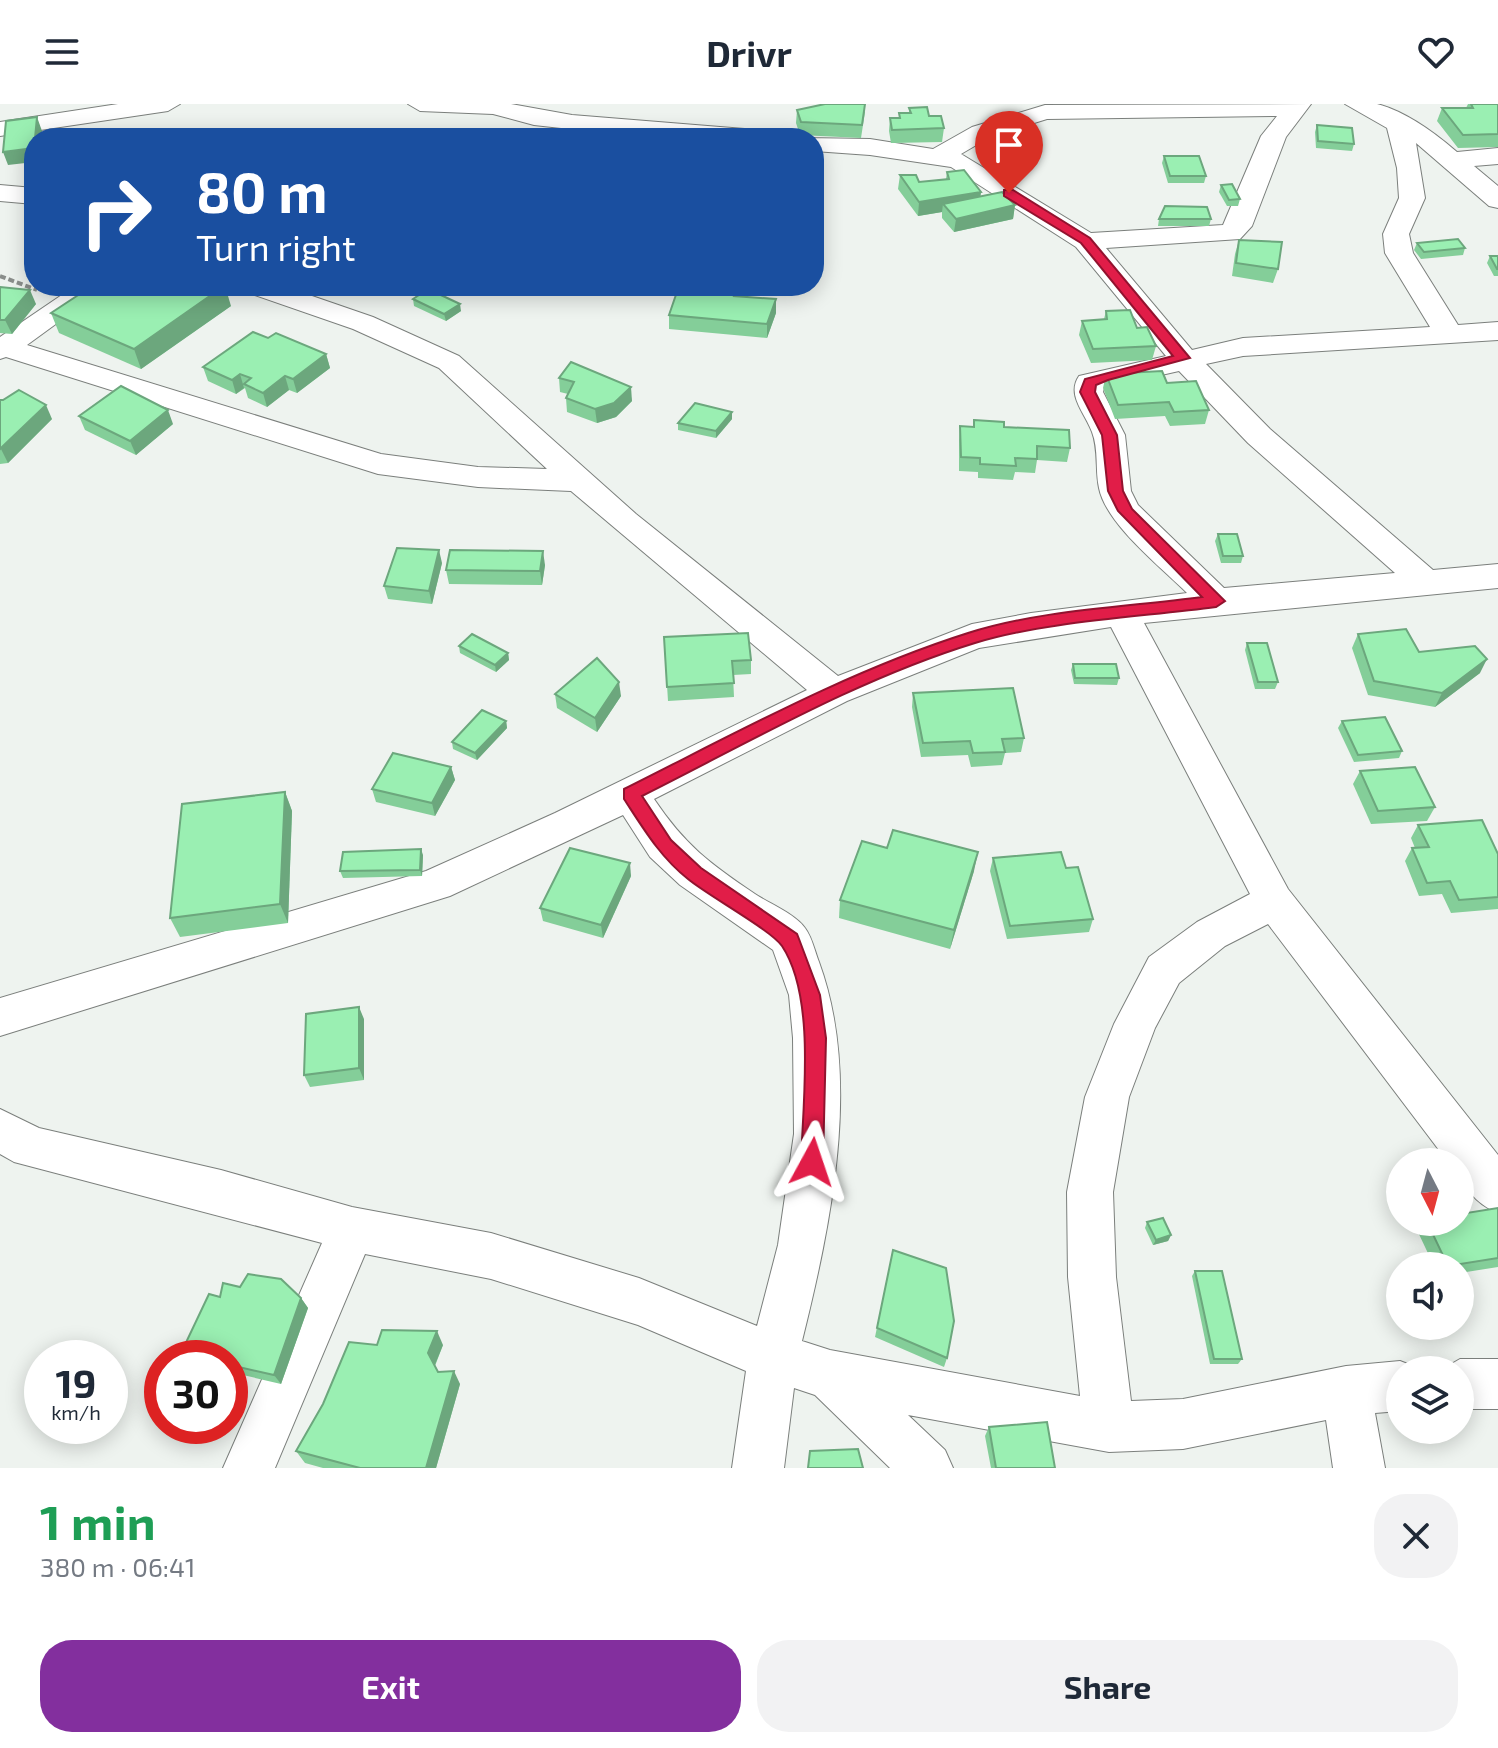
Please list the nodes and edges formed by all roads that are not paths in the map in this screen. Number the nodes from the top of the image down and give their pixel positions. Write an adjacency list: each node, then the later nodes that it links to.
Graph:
1 (168, 104): 8 (street)
2 (420, 104): 4 (street)
3 (1357, 104): 6 (street)
4 (492, 106): 7 (street)
5 (1298, 106): 11 (street); 16 (street)
6 (1398, 122): 12 (street); 20 (street)
7 (646, 128)
8 (0, 129)
9 (824, 144): 11 (street)
10 (1498, 156): 12 (street)
11 (938, 157): 16 (street)
12 (1452, 160): 15 (street)
13 (0, 193): 14 (street)
14 (24, 195)
15 (1498, 200)
16 (1086, 241): 22 (street)
17 (79, 296): 21 (street)
18 (285, 296): 23 (street)
19 (1498, 331): 20 (street)
20 (1449, 334): 22 (street)
21 (2, 349): 23 (street)
22 (1183, 358): 25 (street); 26 (street)
23 (579, 481): 28 (street)
24 (1498, 576): 25 (street)
25 (1428, 584): 26 (street)
26 (1216, 601): 27 (street)
27 (1122, 614): 28 (street); 30 (street)
28 (834, 692): 29 (street)
29 (630, 794): 31 (street); 35 (street)
30 (1274, 901): 33 (street); 41 (street)
31 (0, 1017)
32 (0, 1130): 34 (street)
33 (1498, 1191)
34 (352, 1229): 35 (street); 42 (street)
35 (773, 1357): 36 (street); 43 (street)
36 (830, 1375): 41 (street); 44 (street)
37 (1474, 1384): 38 (street)
38 (1498, 1384)
39 (1386, 1387): 40 (street)
40 (1346, 1391): 41 (street); 45 (street)
41 (1109, 1427)
42 (249, 1468)
43 (758, 1468)
44 (927, 1468)
45 (1359, 1468)

